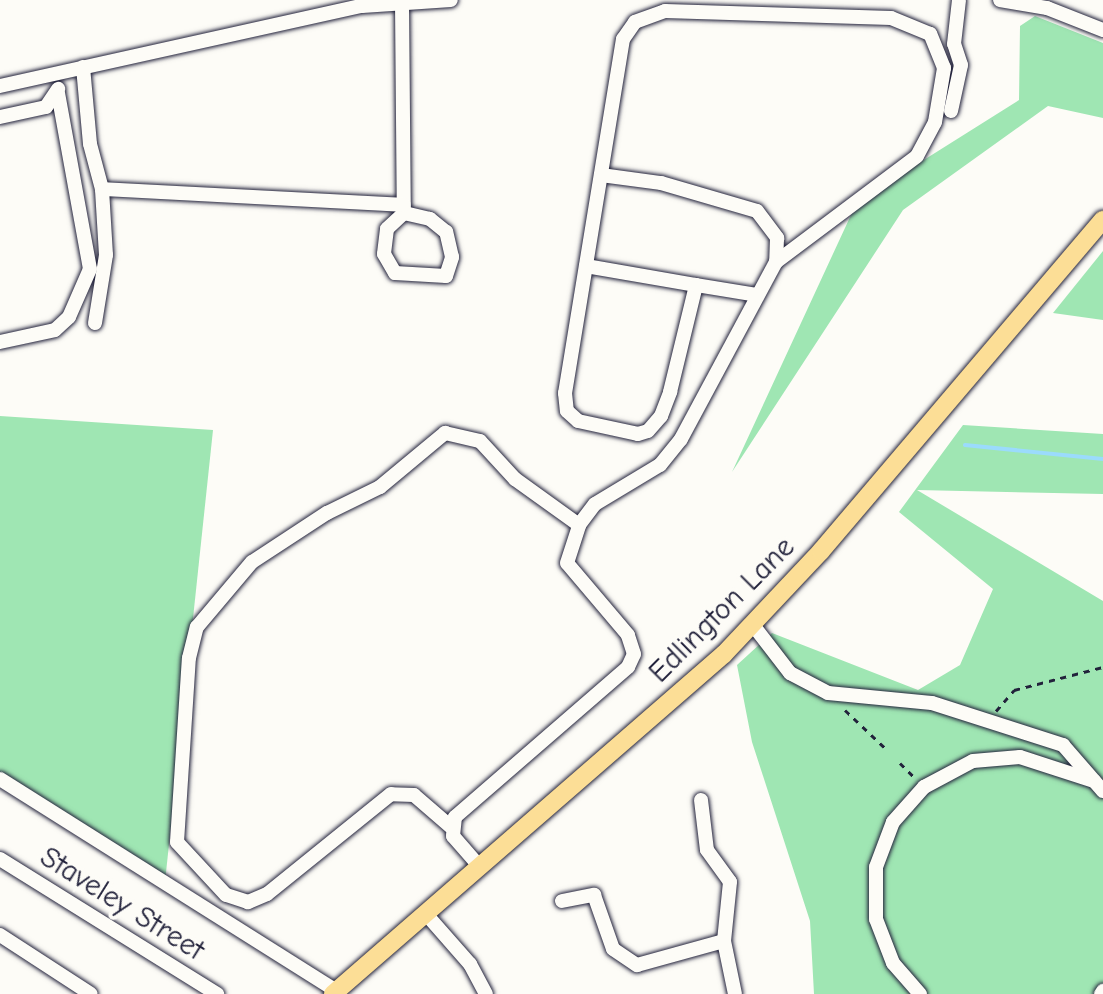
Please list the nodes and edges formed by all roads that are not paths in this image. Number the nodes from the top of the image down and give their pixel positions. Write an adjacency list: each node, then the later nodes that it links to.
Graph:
1 (451, 0): 4 (street)
2 (959, 0): 10 (street)
3 (1000, 0): 5 (street)
4 (402, 3): 6 (street); 14 (street)
5 (1103, 30)
6 (83, 67): 7 (street); 13 (street)
7 (59, 73): 8 (street); 9 (street)
8 (0, 86)
9 (58, 93): 11 (street); 21 (street)
10 (951, 111)
11 (0, 117)
12 (601, 175): 16 (street); 16 (street); 17 (street)
13 (102, 189): 14 (street); 20 (street)
14 (404, 209): 14 (street)
15 (1103, 220): 23 (main road, Edlington Lane)
16 (776, 262): 19 (street)
17 (586, 266): 18 (street); 18 (street)
18 (696, 285): 19 (street)
19 (757, 295): 22 (street)
20 (95, 323)
21 (0, 342)
22 (579, 525): 27 (street); 27 (street)
23 (753, 625): 25 (street); 29 (main road, Edlington Lane)
24 (0, 779): 34 (street)
25 (1099, 786): 39 (street)
26 (701, 800): 33 (street)
27 (451, 827): 29 (street)
28 (0, 859): 36 (street, Staveley Street)
29 (480, 867): 31 (main road, Edlington Lane)
30 (562, 901): 33 (street)
31 (426, 914): 34 (main road, Edlington Lane); 37 (street)
32 (0, 935): 35 (street)
33 (724, 941): 38 (street)
34 (335, 992)
35 (91, 994)
36 (217, 994)
37 (486, 994)
38 (735, 994)
39 (920, 994)

